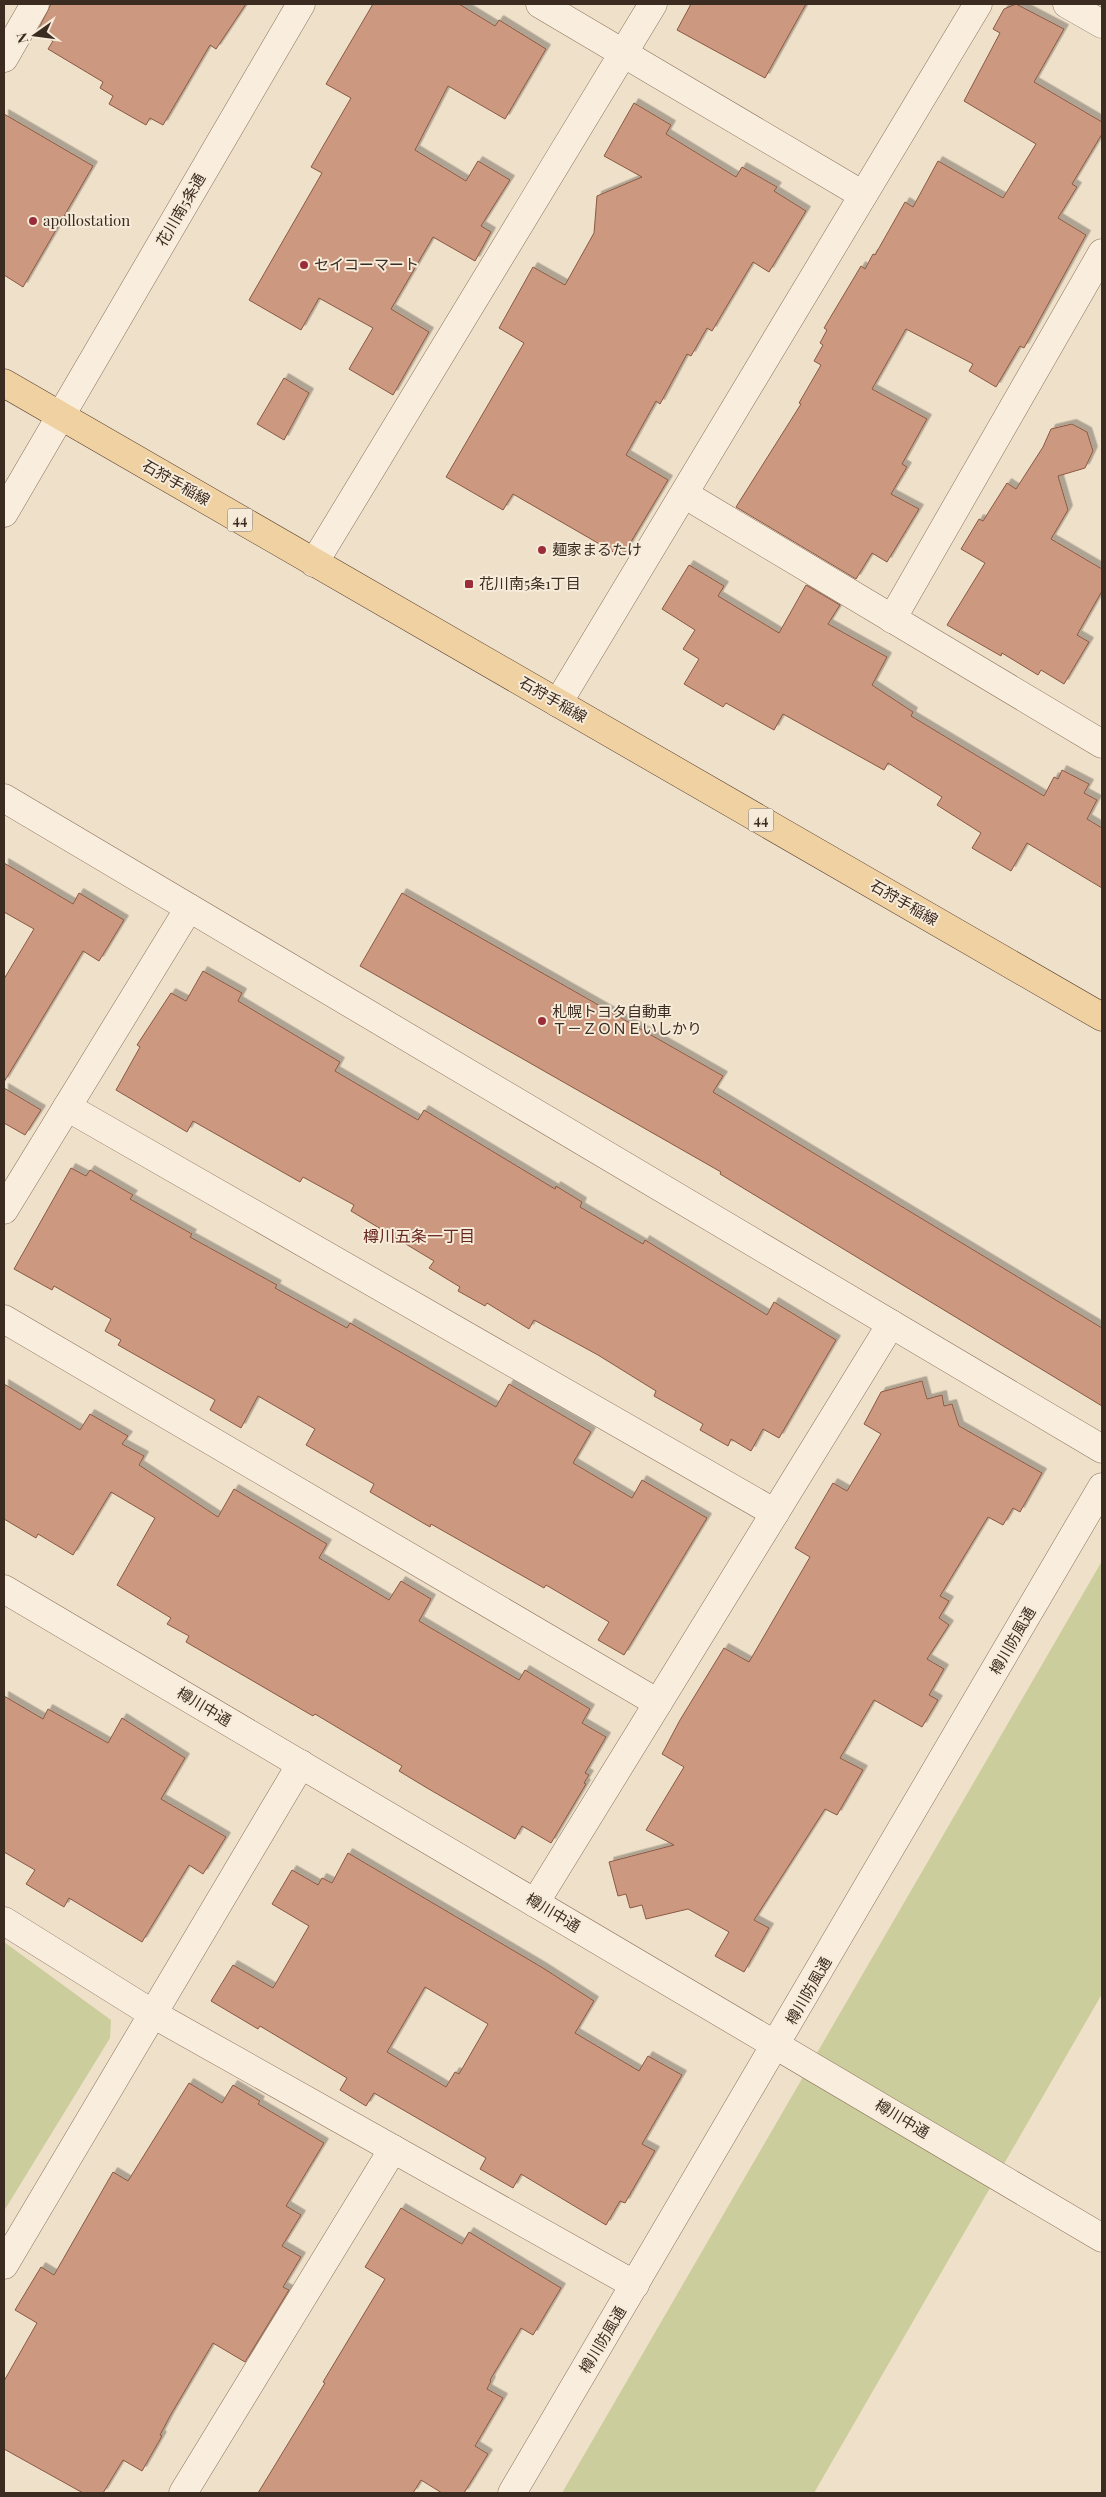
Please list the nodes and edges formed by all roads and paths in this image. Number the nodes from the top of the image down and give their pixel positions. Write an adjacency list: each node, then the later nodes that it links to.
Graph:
1 (35, 4): 9 (street)
2 (301, 4): 13 (street, 花川南5条通)
3 (540, 4): 8 (street)
4 (653, 4): 8 (street)
5 (978, 4): 10 (street)
6 (1067, 4): 7 (street)
7 (1102, 24)
8 (623, 53): 10 (street); 16 (street)
9 (4, 58)
10 (863, 195): 14 (street)
11 (1102, 253): 17 (street)
12 (4, 382): 13 (main road, 石狩手稲線 / 44)
13 (61, 416): 15 (street, 花川南5条通); 16 (main road, 石狩手稲線 / 44)
14 (684, 494): 17 (street); 18 (street)
15 (4, 513)
16 (314, 563): 18 (main road, 石狩手稲線 / 44)
17 (892, 619): 19 (street)
18 (558, 703): 22 (main road, 石狩手稲線 / 44)
19 (1102, 744)
20 (4, 798): 21 (street)
21 (189, 908): 23 (street); 26 (street)
22 (1102, 1018)
23 (67, 1107): 24 (street); 29 (street)
24 (4, 1210)
25 (4, 1319): 31 (street)
26 (891, 1324): 27 (street); 29 (street)
27 (1102, 1449)
28 (1102, 1487): 36 (street, 樽川防風通)
29 (775, 1513): 31 (street)
30 (4, 1588): 32 (street, 樽川中通)
31 (658, 1703): 33 (street)
32 (301, 1764): 33 (street, 樽川中通); 35 (street)
33 (535, 1903): 36 (street, 樽川中通)
34 (4, 1921): 35 (street)
35 (153, 2014): 37 (street); 39 (street)
36 (777, 2045): 38 (street, 樽川中通); 40 (street, 樽川防風通)
37 (393, 2149): 40 (street); 41 (street)
38 (1102, 2238)
39 (4, 2265)
40 (635, 2285): 42 (street, 樽川防風通)
41 (183, 2493)
42 (512, 2493)

